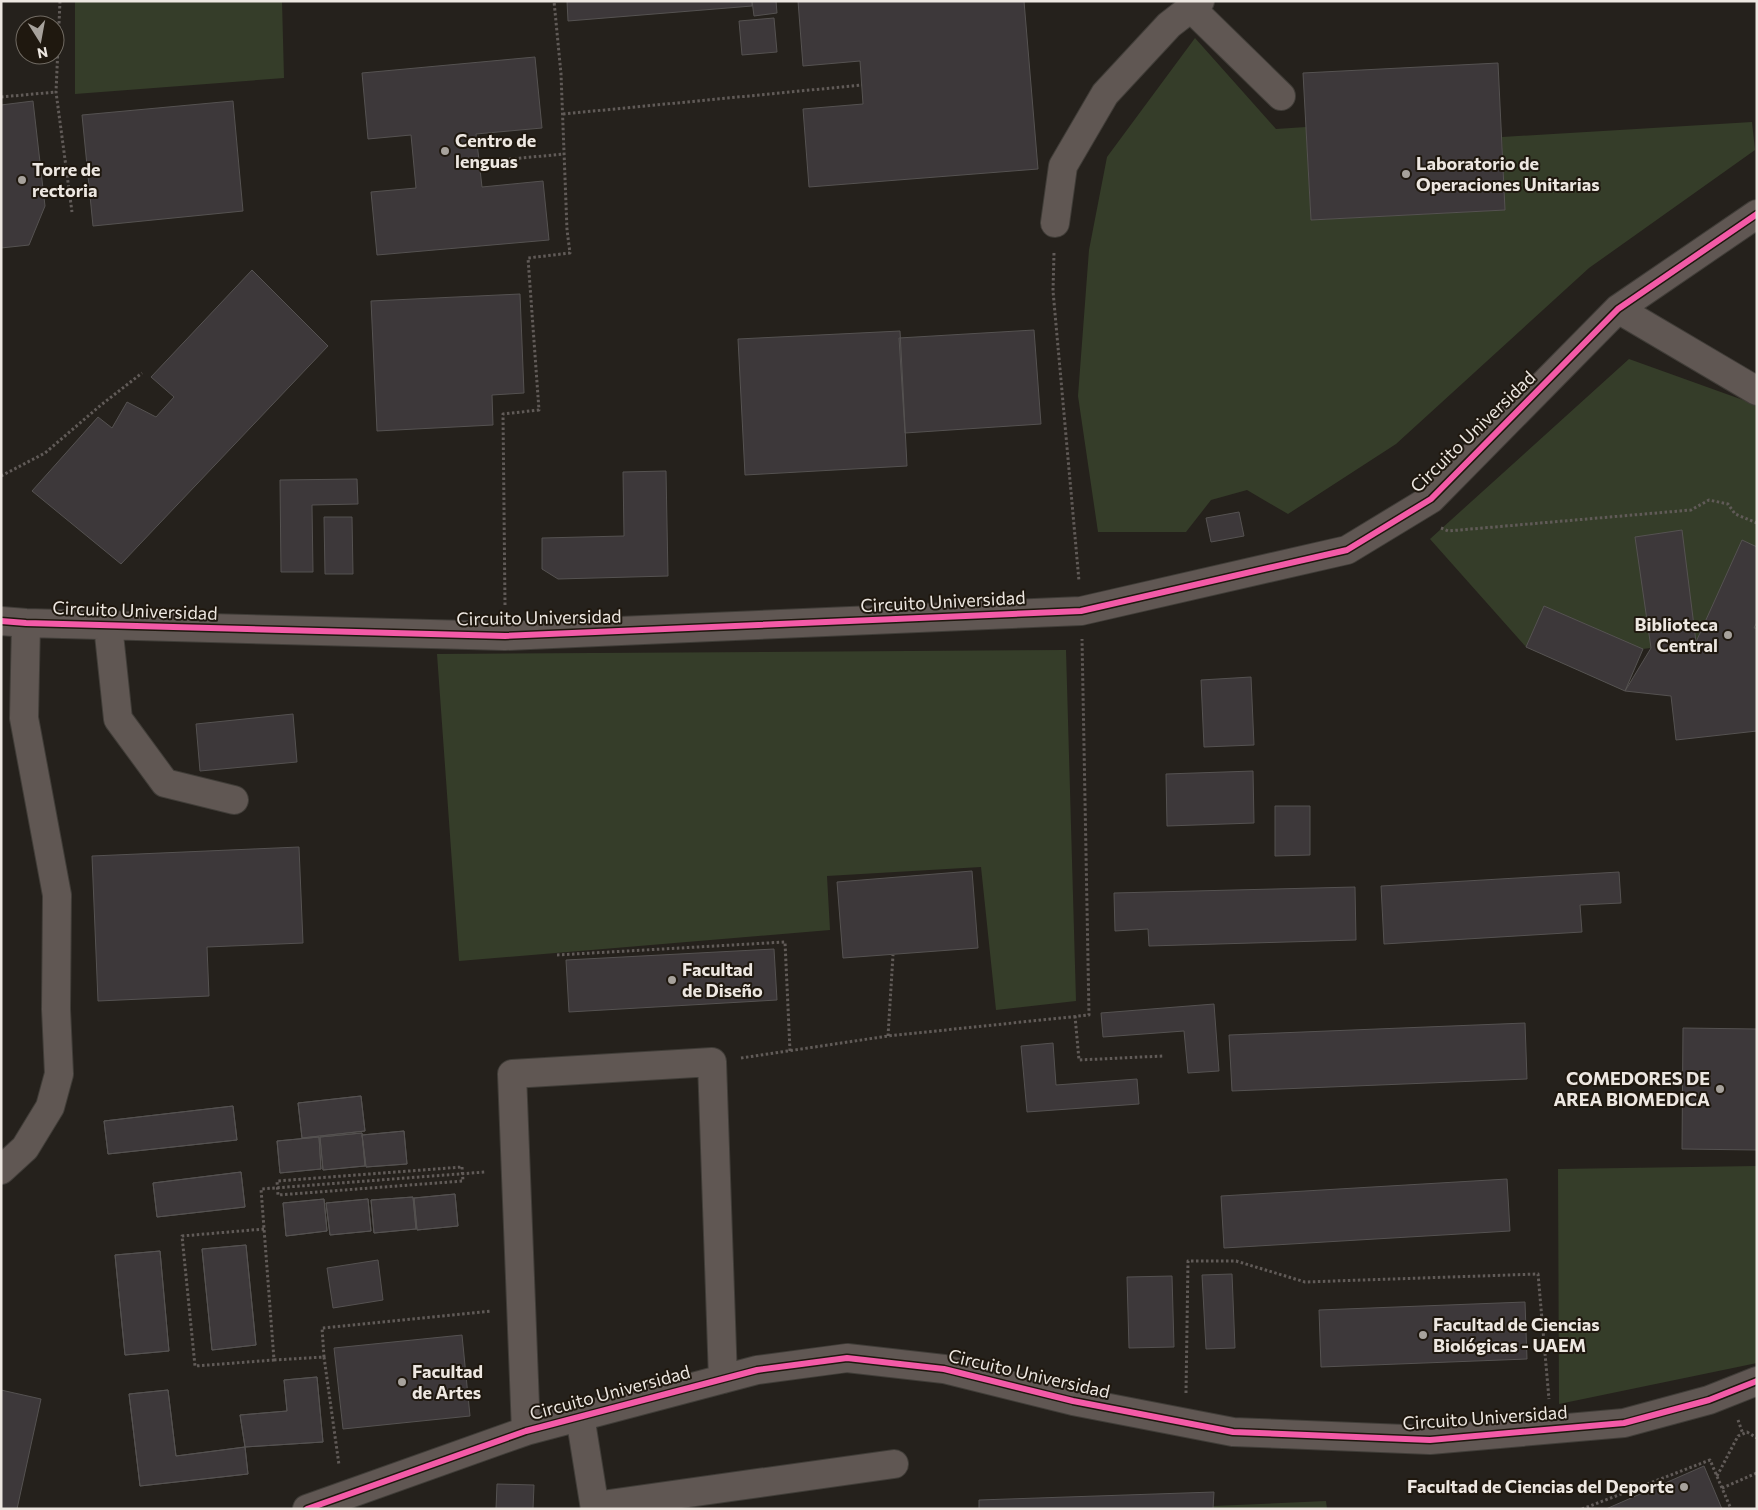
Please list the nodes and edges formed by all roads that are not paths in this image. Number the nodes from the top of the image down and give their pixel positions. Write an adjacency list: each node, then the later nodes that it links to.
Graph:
1 (1195, 5): 2 (street); 4 (street)
2 (1281, 96)
3 (1757, 214): 5 (street, Circuito Universidad)
4 (1055, 223)
5 (1618, 309): 6 (street); 8 (street, Circuito Universidad)
6 (1757, 391)
7 (14, 622): 8 (street, Circuito Universidad); 10 (street)
8 (108, 625): 9 (street)
9 (234, 800)
10 (1, 1170)
11 (723, 1379): 12 (street, Circuito Universidad); 13 (street, Circuito Universidad); 14 (street)
12 (1757, 1381)
13 (580, 1416): 14 (street, Circuito Universidad); 16 (street)
14 (526, 1431): 17 (street, Circuito Universidad)
15 (894, 1464): 16 (street)
16 (595, 1508)
17 (308, 1509)

